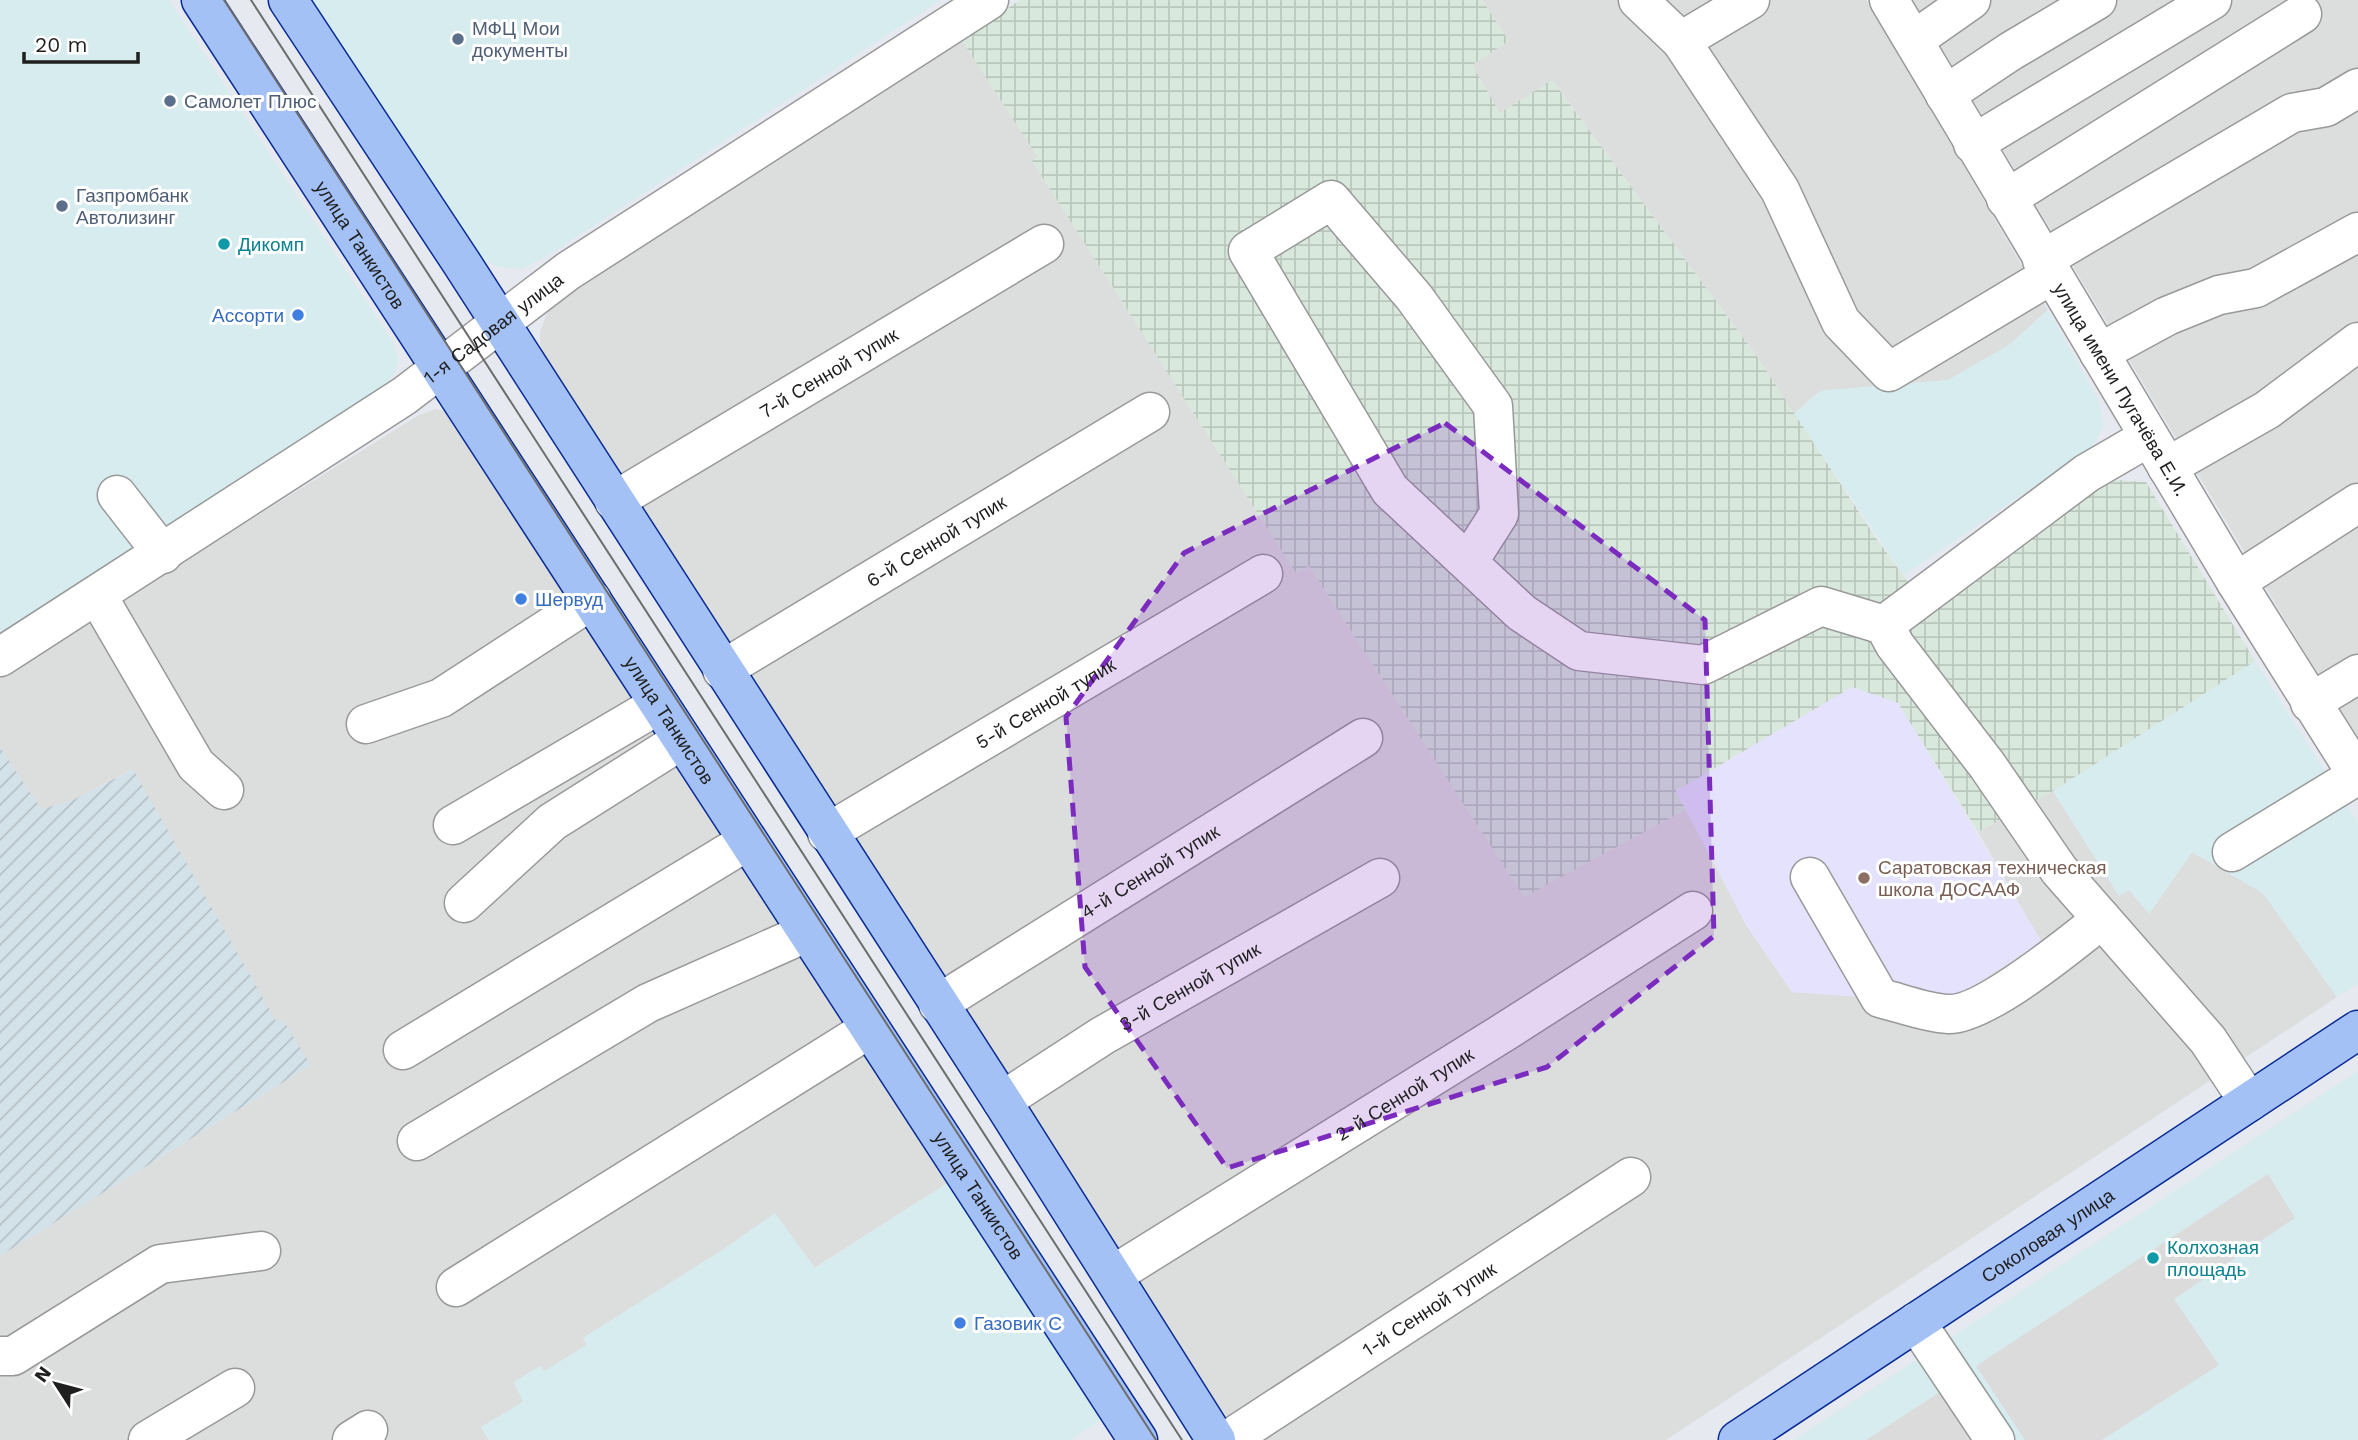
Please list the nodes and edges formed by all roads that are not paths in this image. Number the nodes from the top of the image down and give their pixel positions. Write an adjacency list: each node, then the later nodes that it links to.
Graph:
1 (201, 0): 23 (main road, улица Танкистов)
2 (288, 0): 20 (main road)
3 (989, 0): 20 (street, 1-я Садовая улица)
4 (1637, 0): 12 (street)
5 (1750, 0): 12 (street)
6 (1889, 0): 11 (street, улица имени Пугачёва Е.И.)
7 (1971, 0): 11 (street)
8 (2097, 0): 14 (street)
9 (2212, 0): 15 (street)
10 (2302, 14): 16 (street)
11 (1914, 40): 14 (street, улица имени Пугачёва Е.И.)
12 (1681, 41): 19 (street)
13 (2358, 88): 19 (street)
14 (1945, 95): 15 (street, улица имени Пугачёва Е.И.)
15 (1973, 144): 16 (street, улица имени Пугачёва Е.И.)
16 (2006, 199): 19 (street, улица имени Пугачёва Е.И.)
17 (2358, 232): 22 (street)
18 (1044, 244): 27 (street, 7-й Сенной тупик)
19 (2047, 268): 22 (street, улица имени Пугачёва Е.И.)
20 (500, 323): 23 (street, 1-я Садовая улица); 27 (main road)
21 (2358, 342): 25 (street)
22 (2099, 354): 25 (street, улица имени Пугачёва Е.И.)
23 (440, 369): 29 (street, 1-я Садовая улица); 34 (main road, улица Танкистов)
24 (1150, 412): 37 (street, 6-й Сенной тупик)
25 (2158, 452): 32 (street, улица имени Пугачёва Е.И.); 35 (street)
26 (117, 495): 29 (street)
27 (614, 501): 37 (main road)
28 (2358, 503): 32 (street)
29 (163, 554): 33 (street, 1-я Садовая улица)
30 (1469, 561): 30 (street); 35 (street)
31 (1263, 573): 47 (street, 5-й Сенной тупик)
32 (2236, 582): 39 (street, улица имени Пугачёва Е.И.)
33 (97, 595): 36 (street, 1-я Садовая улица); 45 (street)
34 (592, 600): 40 (main road, улица Танкистов); 41 (street)
35 (1884, 625): 54 (street)
36 (0, 657)
37 (722, 670): 47 (main road)
38 (2358, 674): 39 (street)
39 (2310, 702): 44 (street, улица имени Пугачёва Е.И.)
40 (658, 705): 43 (main road, улица Танкистов); 46 (street)
41 (366, 724)
42 (1363, 738): 56 (street, 4-й Сенной тупик)
43 (680, 741): 48 (main road, улица Танкистов); 52 (street)
44 (2358, 775): 49 (street)
45 (224, 790)
46 (453, 825)
47 (827, 833): 56 (main road)
48 (746, 842): 55 (main road, улица Танкистов); 59 (street)
49 (2232, 852)
50 (1810, 877): 54 (street)
51 (1380, 878): 60 (street, 3-й Сенной тупик)
52 (464, 903)
53 (1693, 911): 65 (street, 2-й Сенной тупик)
54 (2102, 919): 61 (street)
55 (806, 933): 57 (main road, улица Танкистов); 62 (street)
56 (938, 1004): 60 (main road)
57 (869, 1029): 66 (street); 71 (main road, улица Танкистов)
58 (2358, 1030): 61 (main road, Соколовая улица)
59 (403, 1050)
60 (1002, 1101): 65 (main road)
61 (2249, 1102): 67 (main road, Соколовая улица)
62 (417, 1142)
63 (1631, 1177): 73 (street, 1-й Сенной тупик)
64 (261, 1251): 68 (street)
65 (1113, 1275): 72 (main road)
66 (456, 1287)
67 (1916, 1322): 74 (main road, Соколовая улица); 75 (street)
68 (0, 1356)
69 (234, 1388): 70 (street)
70 (148, 1440)
71 (1138, 1440)
72 (1216, 1440)
73 (1228, 1440)
74 (1738, 1440)
75 (1995, 1440)

